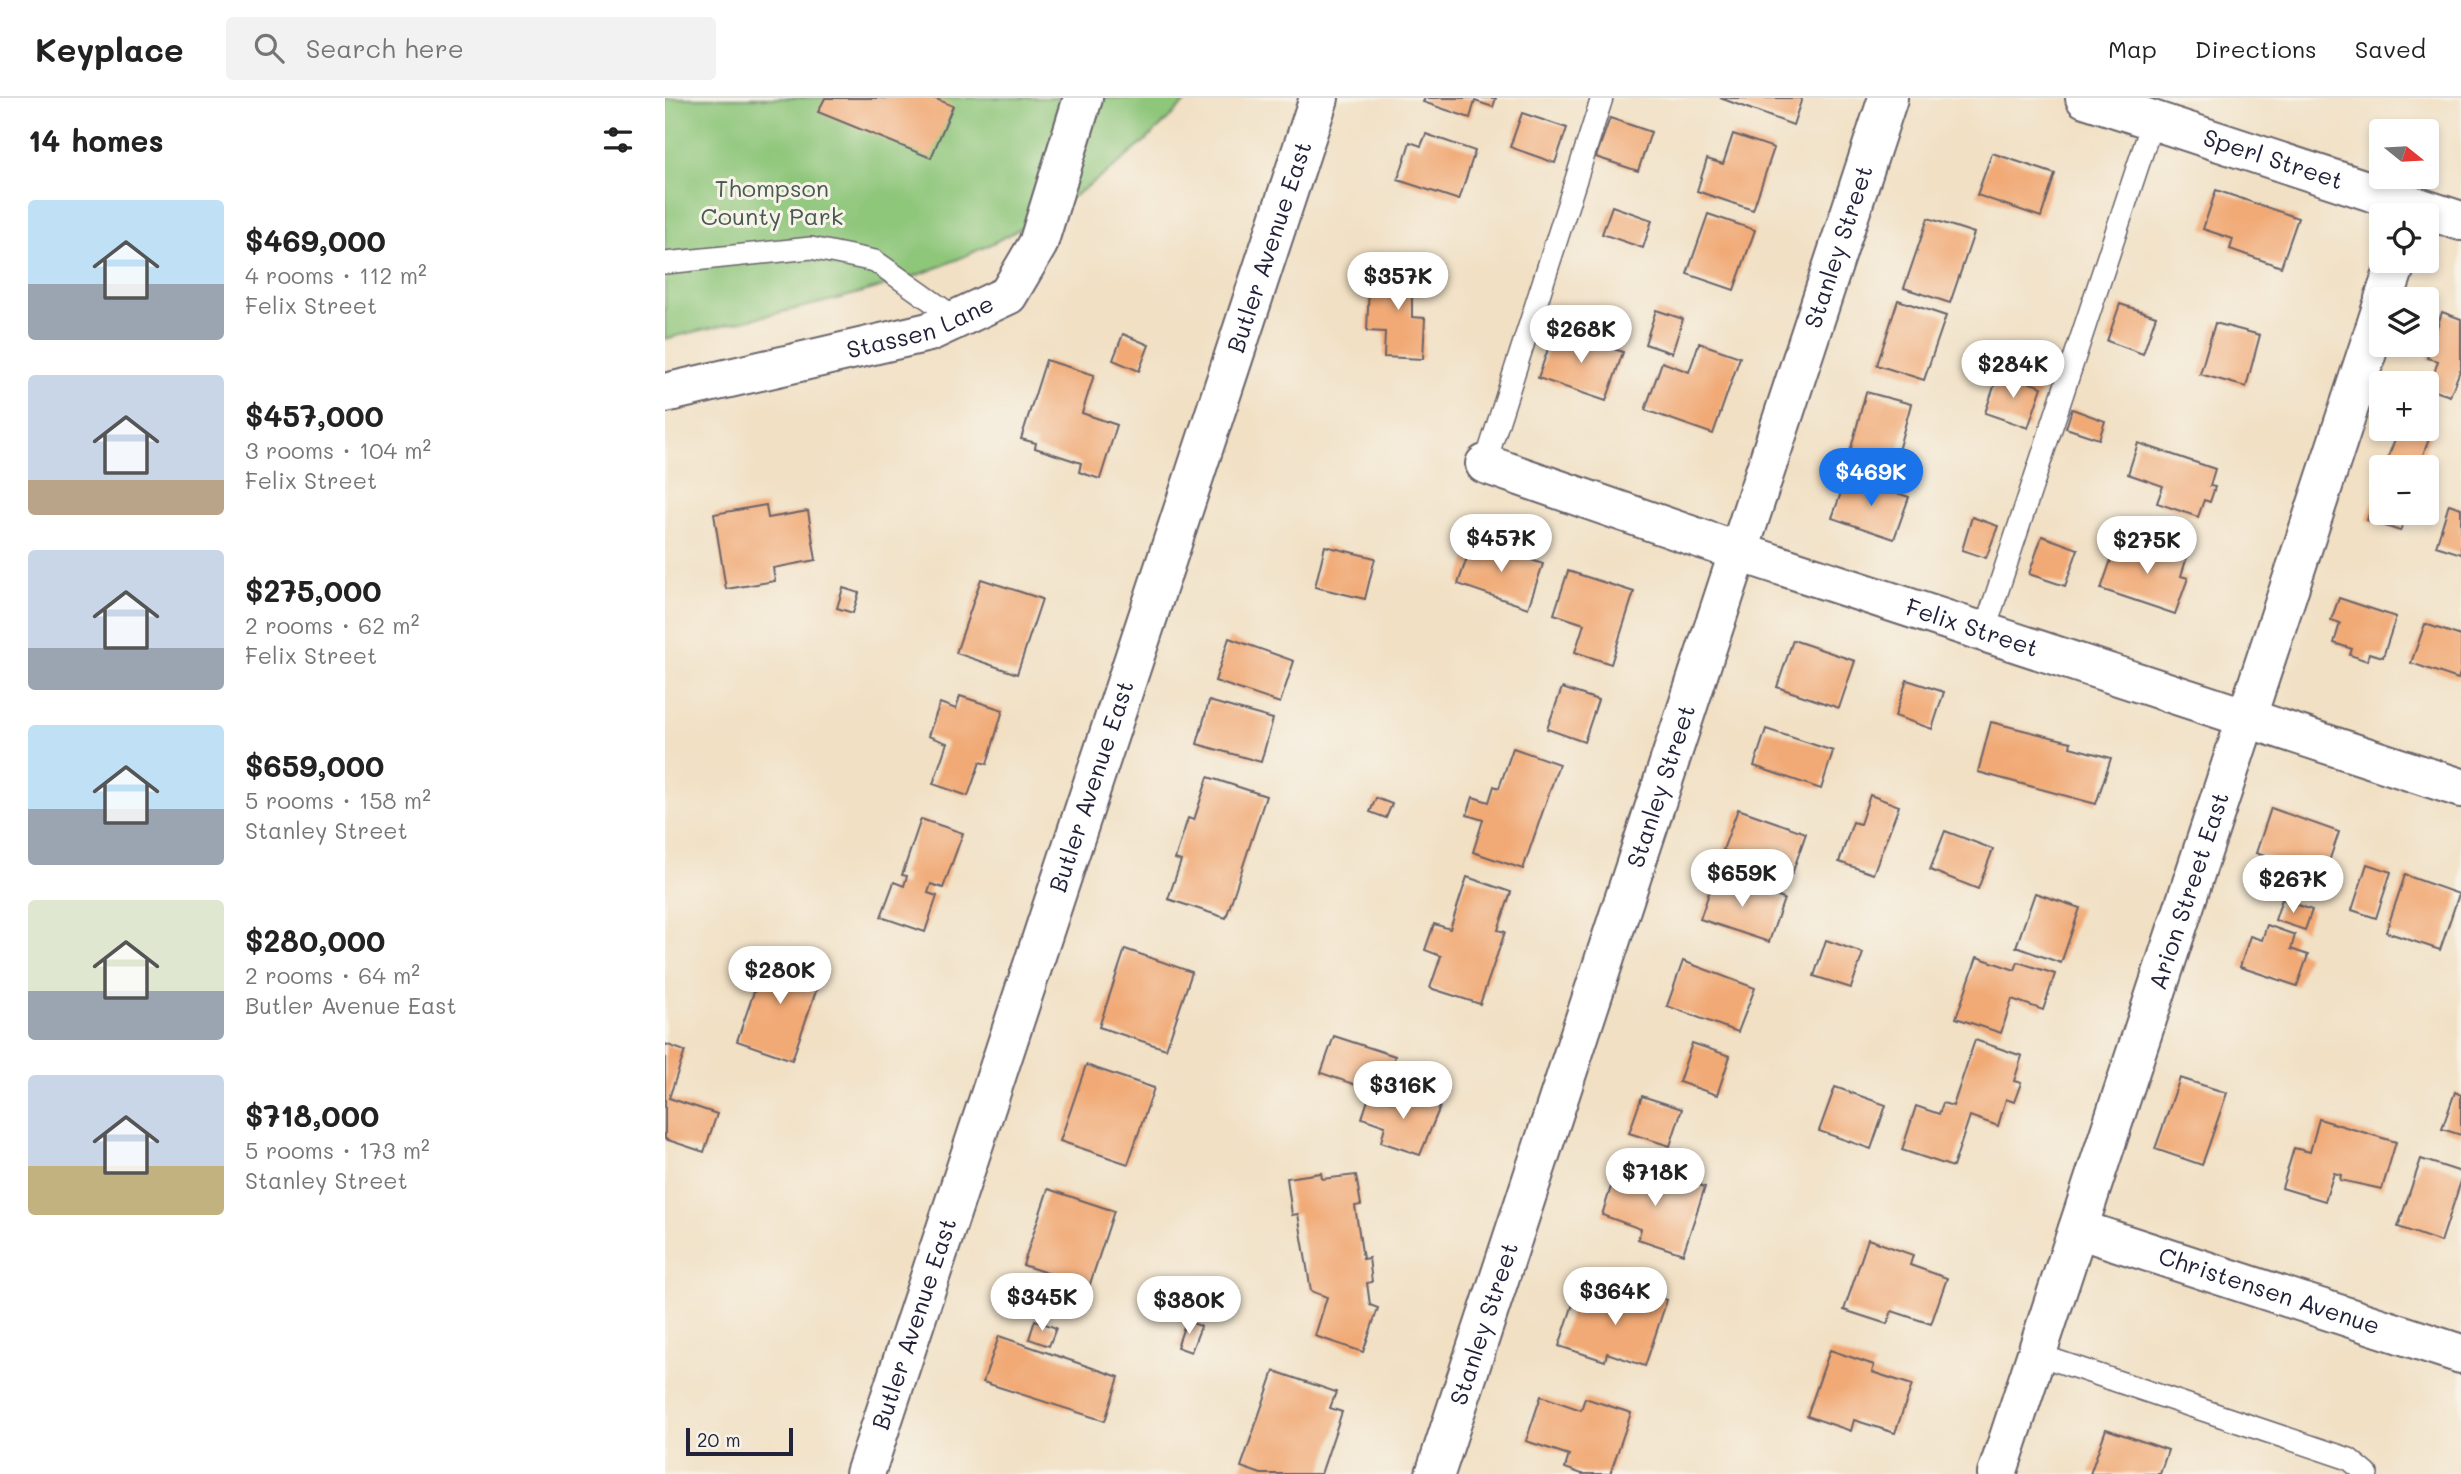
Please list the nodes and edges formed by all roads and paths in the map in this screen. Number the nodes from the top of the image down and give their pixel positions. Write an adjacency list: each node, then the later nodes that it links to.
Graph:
1 (1083, 98): 11 (street, Stassen Lane)
2 (1319, 98): 22 (street, Butler Avenue East)
3 (1602, 98): 14 (lane)
4 (1888, 98): 15 (street, Stanley Street)
5 (2085, 98): 6 (street, Sperl Street)
6 (2153, 120): 7 (street, Sperl Street); 16 (lane)
7 (2391, 203)
8 (2439, 216): 9 (street, Sperl Street)
9 (2461, 221)
10 (665, 263): 11 (lane)
11 (957, 319): 13 (street, Stassen Lane)
12 (2369, 346): 17 (street, Arion Street East)
13 (665, 393)
14 (1485, 464): 15 (street, Felix Street)
15 (1739, 552): 16 (street, Felix Street); 23 (street, Stanley Street)
16 (1984, 632): 17 (street, Felix Street)
17 (2246, 718): 18 (street, Felix Street); 19 (street, Arion Street East)
18 (2461, 788)
19 (2078, 1229): 20 (street, Arion Street East); 21 (street, Christensen Avenue)
20 (2036, 1354): 24 (street, Arion Street East); 25 (lane)
21 (2461, 1354)
22 (872, 1472)
23 (1435, 1474)
24 (1997, 1474)
25 (2367, 1474)

